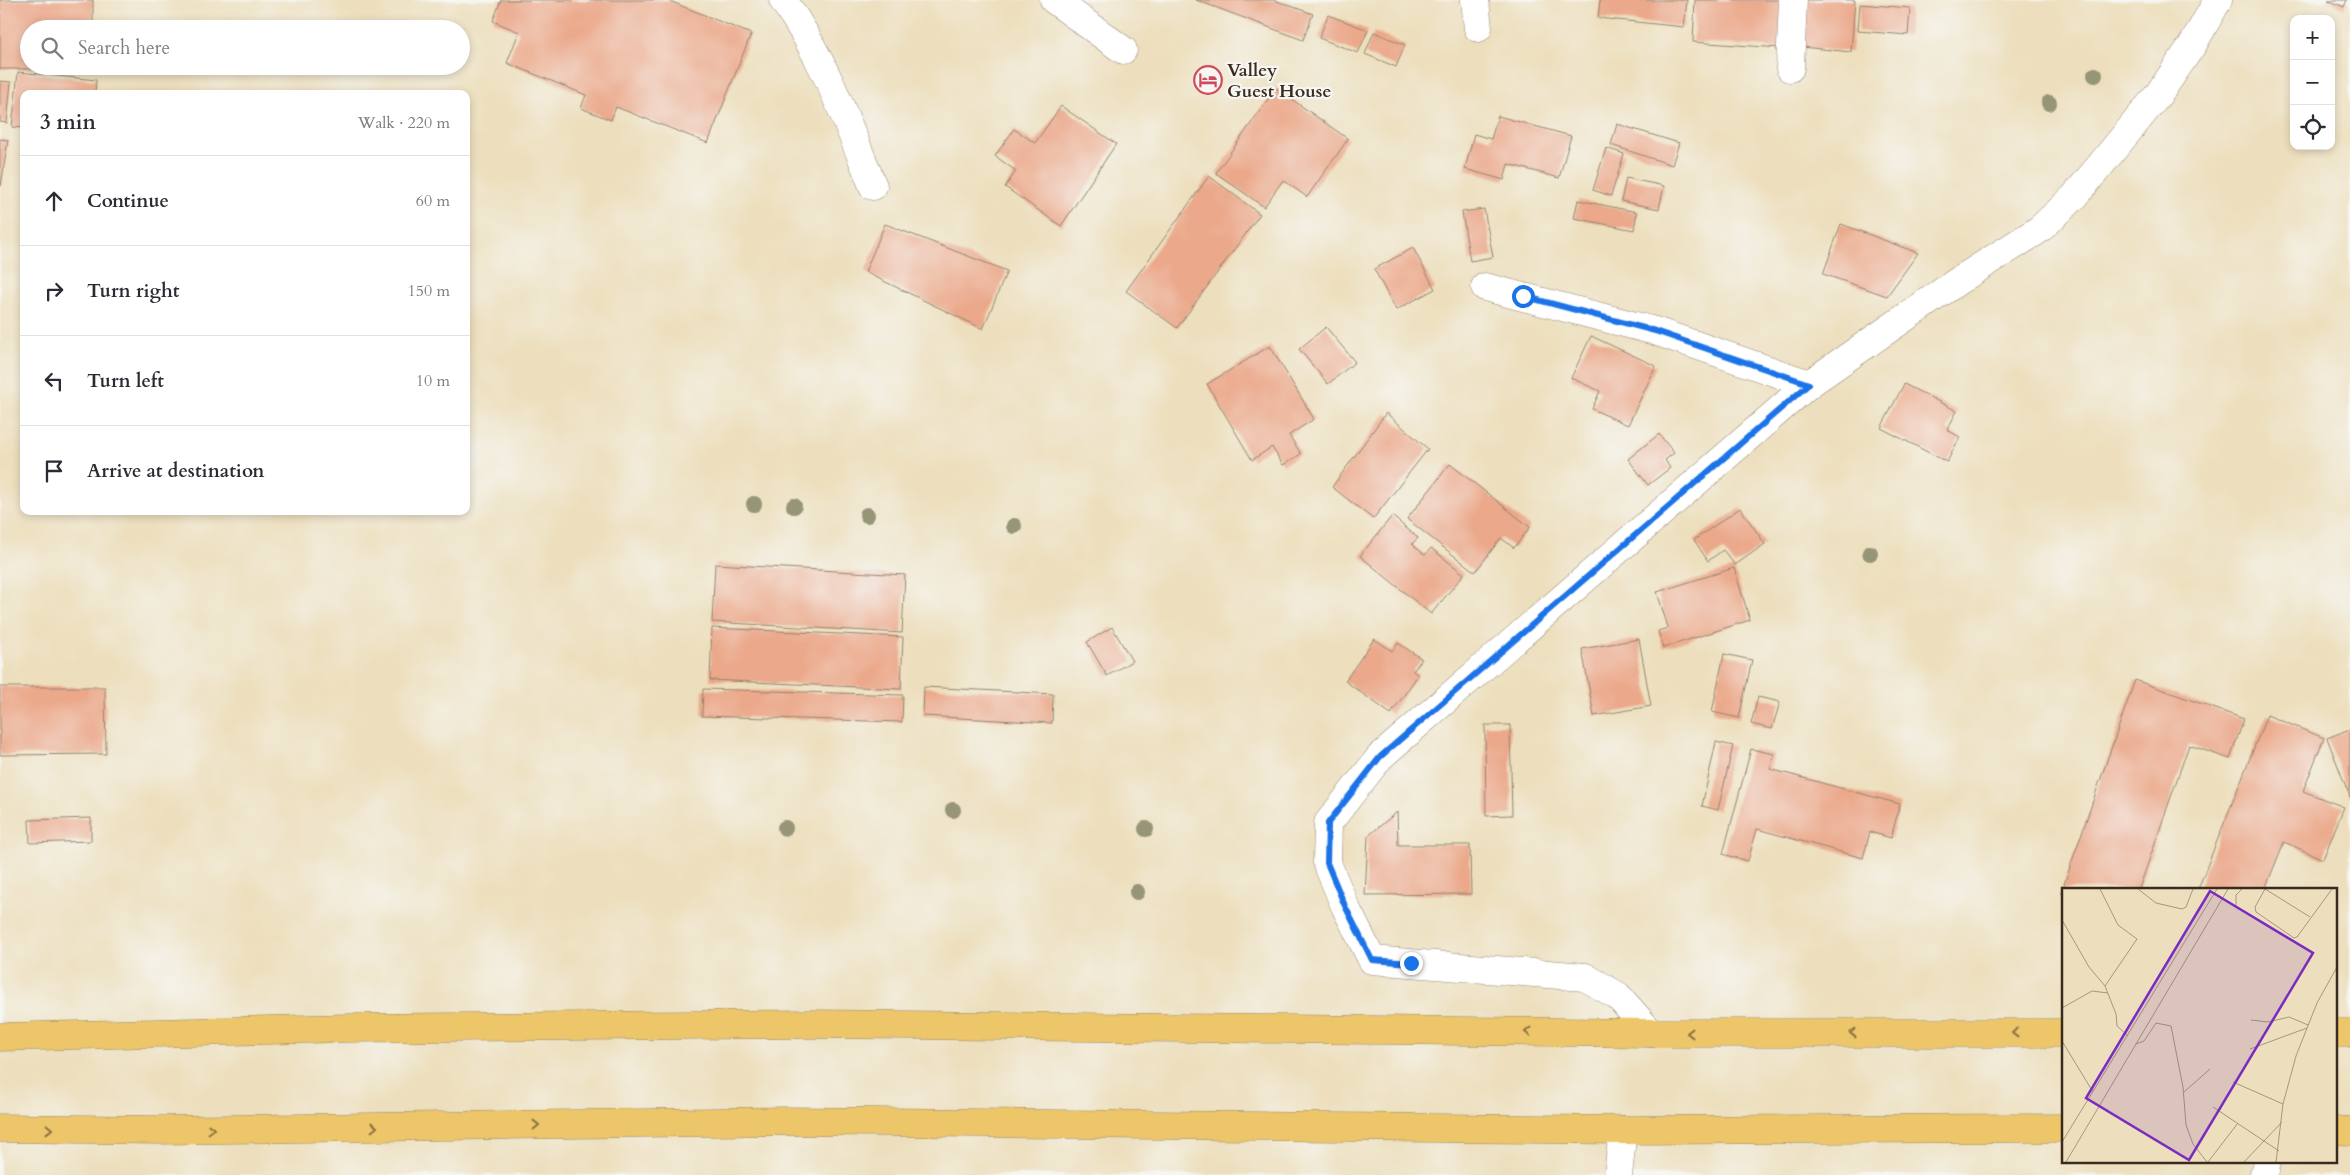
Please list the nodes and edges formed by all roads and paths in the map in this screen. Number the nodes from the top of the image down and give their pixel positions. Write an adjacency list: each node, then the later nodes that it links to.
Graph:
1 (783, 0): 9 (street)
2 (1054, 0): 7 (street)
3 (1476, 0): 6 (street)
4 (1793, 0): 8 (street)
5 (2218, 0): 11 (street)
6 (1478, 28)
7 (1123, 50)
8 (1790, 68)
9 (873, 186)
10 (1485, 287): 11 (street)
11 (1809, 384): 12 (street)
12 (1650, 1033): 13 (highway, one-way to 12); 14 (highway, one-way to 14)
13 (2062, 1033)
14 (0, 1037)
15 (0, 1128): 17 (highway, one-way to 17)
16 (2062, 1128): 17 (highway)
17 (1623, 1130): 19 (street)
18 (2267, 1162): 20 (street)
19 (1618, 1175)
20 (2264, 1175)

